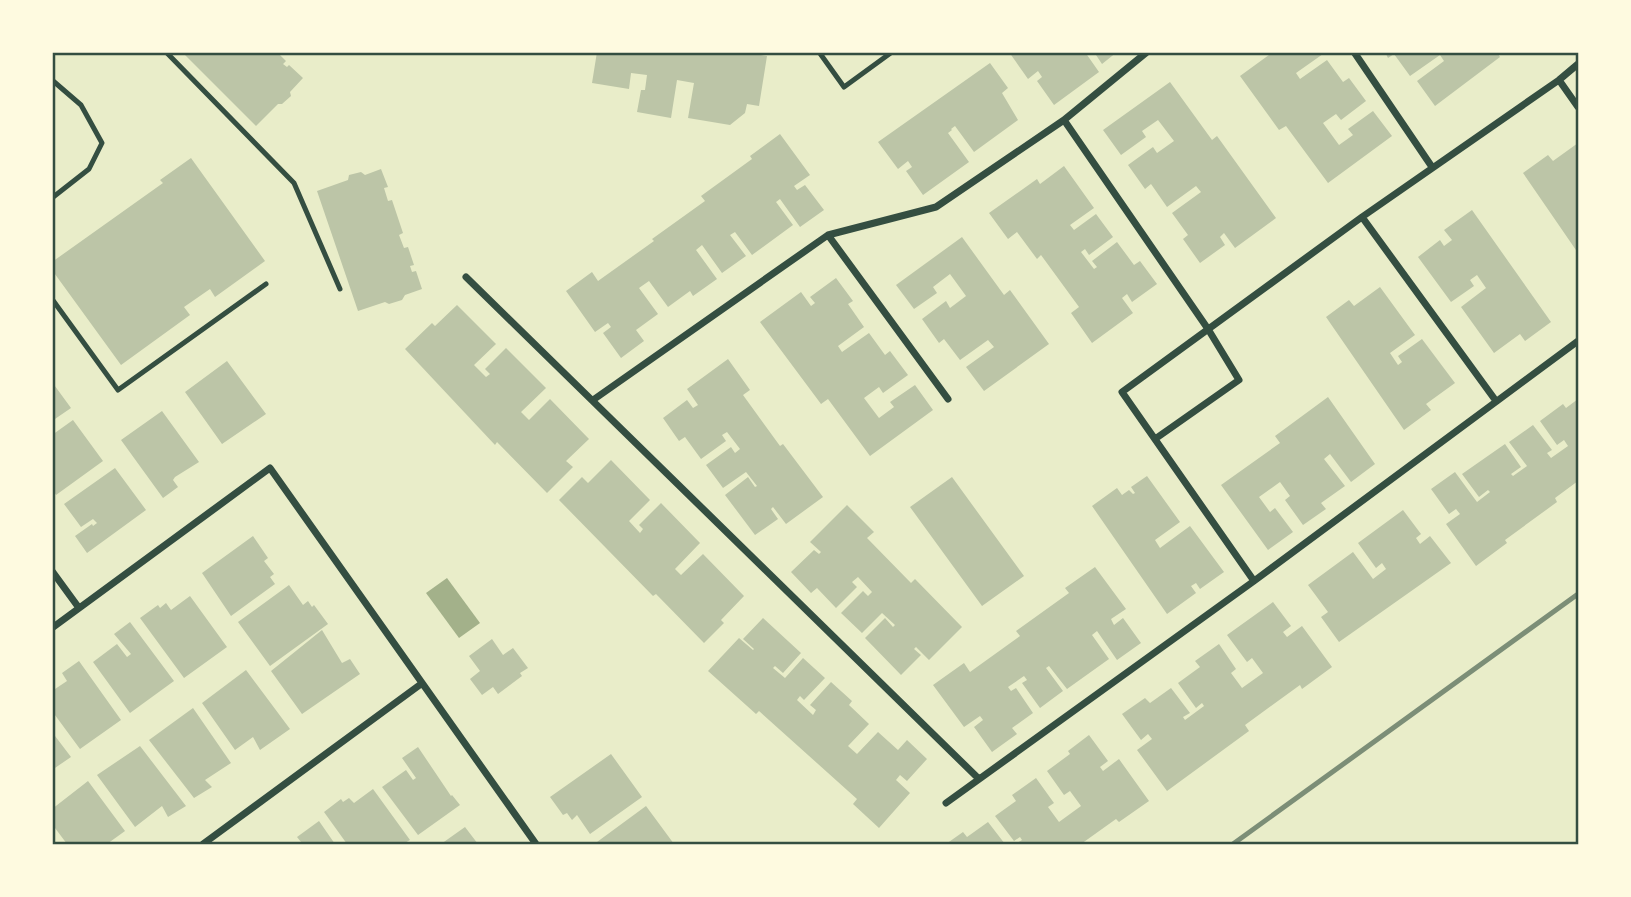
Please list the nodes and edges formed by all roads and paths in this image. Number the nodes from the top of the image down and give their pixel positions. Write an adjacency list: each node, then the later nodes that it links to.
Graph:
1 (166, 52): 17 (lane)
2 (819, 52): 3 (lane)
3 (892, 52)
4 (1147, 52): 10 (street)
5 (1354, 52): 11 (street)
6 (1578, 64): 8 (street)
7 (52, 80): 12 (lane)
8 (1559, 80): 9 (street); 11 (street)
9 (1578, 107)
10 (1064, 120): 14 (street); 19 (street)
11 (1432, 167): 13 (street)
12 (52, 198)
13 (1362, 217): 19 (street); 23 (street)
14 (828, 235): 21 (street); 22 (street)
15 (466, 277): 22 (street)
16 (266, 284): 18 (lane)
17 (340, 289)
18 (52, 299)
19 (1208, 329): 24 (street); 24 (street)
20 (1578, 341): 23 (street)
21 (948, 399)
22 (593, 400): 30 (street)
23 (1496, 401): 26 (street)
24 (1155, 439): 26 (street)
25 (52, 571): 27 (street)
26 (1254, 581): 30 (street)
27 (79, 608): 28 (street); 29 (street)
28 (52, 628)
29 (421, 684): 32 (street); 33 (street)
30 (978, 778): 31 (street)
31 (946, 803)
32 (203, 845)
33 (536, 845)

